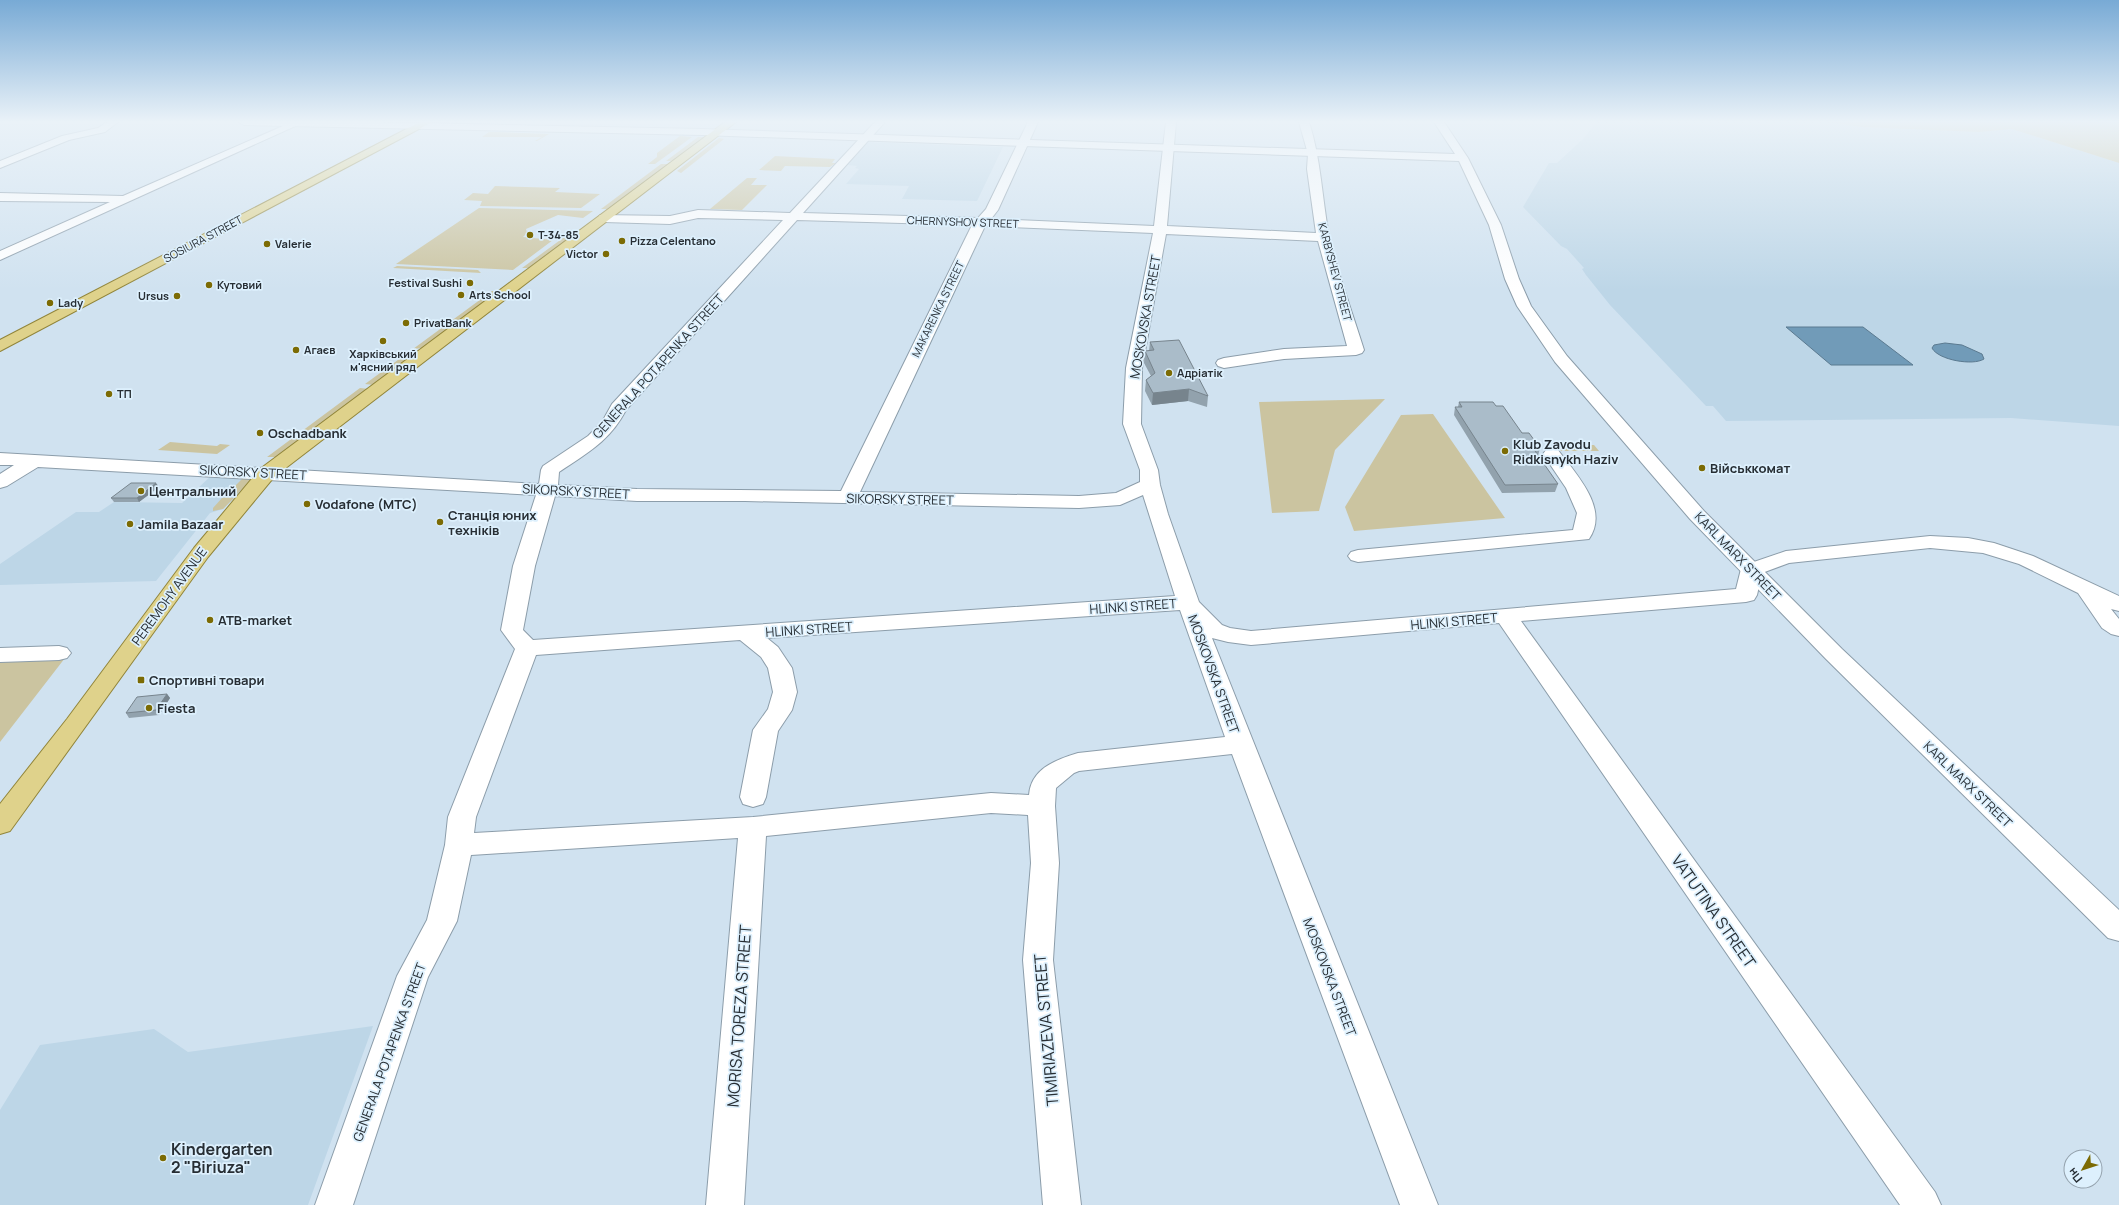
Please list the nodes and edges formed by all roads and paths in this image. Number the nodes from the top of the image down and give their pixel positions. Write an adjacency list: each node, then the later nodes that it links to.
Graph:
1 (173, 178): 10 (street)
2 (320, 178): 17 (main road, SOSIURA STREET)
3 (656, 178): 12 (main road, PEREMOHY AVENUE)
4 (828, 178): 11 (street, GENERALA POTAPENKA STREET)
5 (1007, 178): 13 (street, MAKARENKA STREET)
6 (1165, 178): 14 (street, MOSKOVSKA STREET)
7 (1314, 178): 15 (street, KARBYSHEV STREET)
8 (1473, 178): 28 (street, KARL MARX STREET)
9 (0, 197): 10 (street)
10 (127, 199): 16 (street)
11 (794, 216): 12 (street, CHERNYSHOV STREET); 13 (street, CHERNYSHOV STREET); 25 (street, GENERALA POTAPENKA STREET)
12 (604, 218): 22 (main road, PEREMOHY AVENUE)
13 (981, 222): 14 (street, CHERNYSHOV STREET); 26 (street, MAKARENKA STREET)
14 (1160, 230): 15 (street, CHERNYSHOV STREET); 24 (street, MOSKOVSKA STREET)
15 (1323, 237): 18 (street, KARBYSHEV STREET)
16 (0, 256)
17 (0, 346)
18 (1224, 363)
19 (1552, 454): 27 (street)
20 (0, 459): 21 (street, SIKORSKY STREET)
21 (34, 461): 22 (street, SIKORSKY STREET); 23 (street)
22 (267, 473): 25 (street, SIKORSKY STREET); 41 (main road, PEREMOHY AVENUE)
23 (0, 482)
24 (1150, 485): 26 (street, SIKORSKY STREET); 30 (street, MOSKOVSKA STREET)
25 (548, 489): 26 (street, SIKORSKY STREET); 35 (street, GENERALA POTAPENKA STREET)
26 (847, 498)
27 (1358, 556)
28 (1752, 569): 29 (street); 32 (street, HLINKI STREET); 43 (street, KARL MARX STREET)
29 (2085, 587): 31 (street); 33 (street)
30 (1188, 603): 32 (street, HLINKI STREET); 34 (street, HLINKI STREET); 38 (street, MOSKOVSKA STREET)
31 (2119, 604)
32 (1506, 617): 48 (street, VATUTINA STREET)
33 (2119, 629)
34 (747, 634): 35 (street, HLINKI STREET); 40 (street, MORISA TOREZA STREET)
35 (527, 648): 42 (street, GENERALA POTAPENKA STREET)
36 (59, 653): 37 (street)
37 (0, 655)
38 (1239, 744): 39 (street, TIMIRIAZEVA STREET); 47 (street, MOSKOVSKA STREET)
39 (1041, 806): 40 (street); 46 (street, TIMIRIAZEVA STREET)
40 (753, 812): 42 (street); 45 (street, MORISA TOREZA STREET)
41 (0, 824)
42 (459, 845): 44 (street, GENERALA POTAPENKA STREET)
43 (2119, 929)
44 (334, 1205)
45 (724, 1205)
46 (1062, 1205)
47 (1419, 1205)
48 (1922, 1205)

